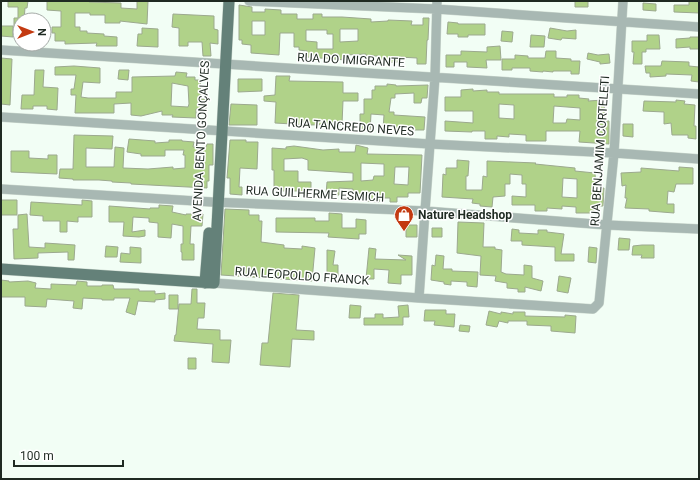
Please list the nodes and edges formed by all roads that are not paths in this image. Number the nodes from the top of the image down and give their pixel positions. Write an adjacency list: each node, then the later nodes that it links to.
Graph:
1 (222, 1): 9 (main road, AVENIDA BENTO GONÇALVES)
2 (229, 1): 9 (main road, AVENIDA BENTO GONÇALVES)
3 (249, 1): 5 (street)
4 (623, 1): 6 (street, RUA BENJAMIM CORTELETI)
5 (437, 5): 6 (street); 10 (street)
6 (623, 22): 7 (street); 11 (street, RUA BENJAMIM CORTELETI)
7 (699, 27)
8 (1, 50): 9 (street, RUA DO IMIGRANTE)
9 (222, 65): 10 (street, RUA DO IMIGRANTE); 14 (main road, AVENIDA BENTO GONÇALVES)
10 (435, 76): 11 (street, RUA DO IMIGRANTE); 15 (street)
11 (617, 88): 12 (street, RUA DO IMIGRANTE); 16 (street, RUA BENJAMIM CORTELETI)
12 (699, 94)
13 (1, 117): 14 (street, RUA TANCREDO NEVES)
14 (218, 130): 15 (street, RUA TANCREDO NEVES); 19 (main road, AVENIDA BENTO GONÇALVES)
15 (430, 144): 16 (street, RUA TANCREDO NEVES); 20 (street)
16 (614, 153): 17 (street, RUA TANCREDO NEVES); 21 (street, RUA BENJAMIM CORTELETI)
17 (699, 159)
18 (1, 189): 19 (street, RUA GUILHERME ESMICH)
19 (215, 201): 20 (street, RUA GUILHERME ESMICH); 24 (main road, AVENIDA BENTO GONÇALVES)
20 (425, 212): 21 (street, RUA GUILHERME ESMICH); 25 (street)
21 (607, 225): 22 (street, RUA GUILHERME ESMICH); 26 (street, RUA BENJAMIM CORTELETI)
22 (699, 229)
23 (1, 269): 24 (main road, RUA LEOPOLDO FRANCK)
24 (209, 283): 25 (street, RUA LEOPOLDO FRANCK)
25 (420, 298): 26 (street, RUA LEOPOLDO FRANCK)
26 (599, 303)

